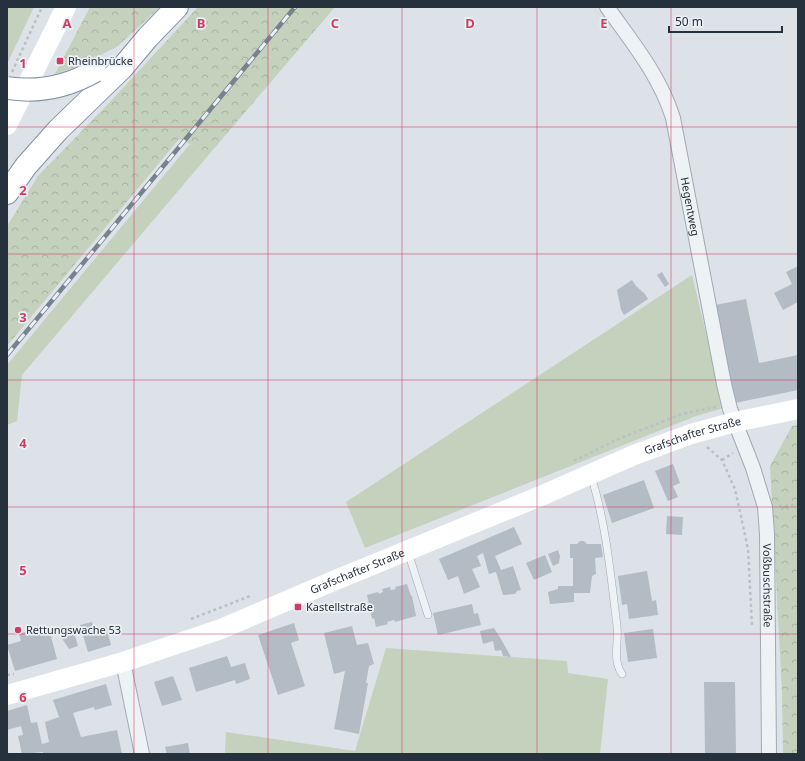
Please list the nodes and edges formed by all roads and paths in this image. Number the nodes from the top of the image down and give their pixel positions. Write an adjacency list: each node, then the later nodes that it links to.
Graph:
1 (42, 7): 6 (path)
2 (66, 7): 7 (main road)
3 (177, 7): 5 (highway)
4 (608, 7): 10 (street, Hegentweg)
5 (148, 37): 6 (highway, bridge); 8 (highway)
6 (9, 81)
7 (7, 125)
8 (7, 193)
9 (798, 409): 10 (main road, Grafschafter Straße)
10 (735, 422): 11 (main road, Grafschafter Straße); 14 (street, Voßbuschstraße)
11 (691, 434): 12 (main road, Grafschafter Straße); 17 (path)
12 (590, 474): 15 (main road, Grafschafter Straße); 19 (lane)
13 (798, 505): 14 (path)
14 (764, 507): 22 (street, Voßbuschstraße)
15 (407, 551): 16 (lane); 18 (main road, Grafschafter Straße)
16 (428, 615)
17 (752, 626)
18 (124, 662): 20 (main road, Grafschafter Straße); 21 (street)
19 (622, 674)
20 (7, 694)
21 (142, 754)
22 (769, 754)

